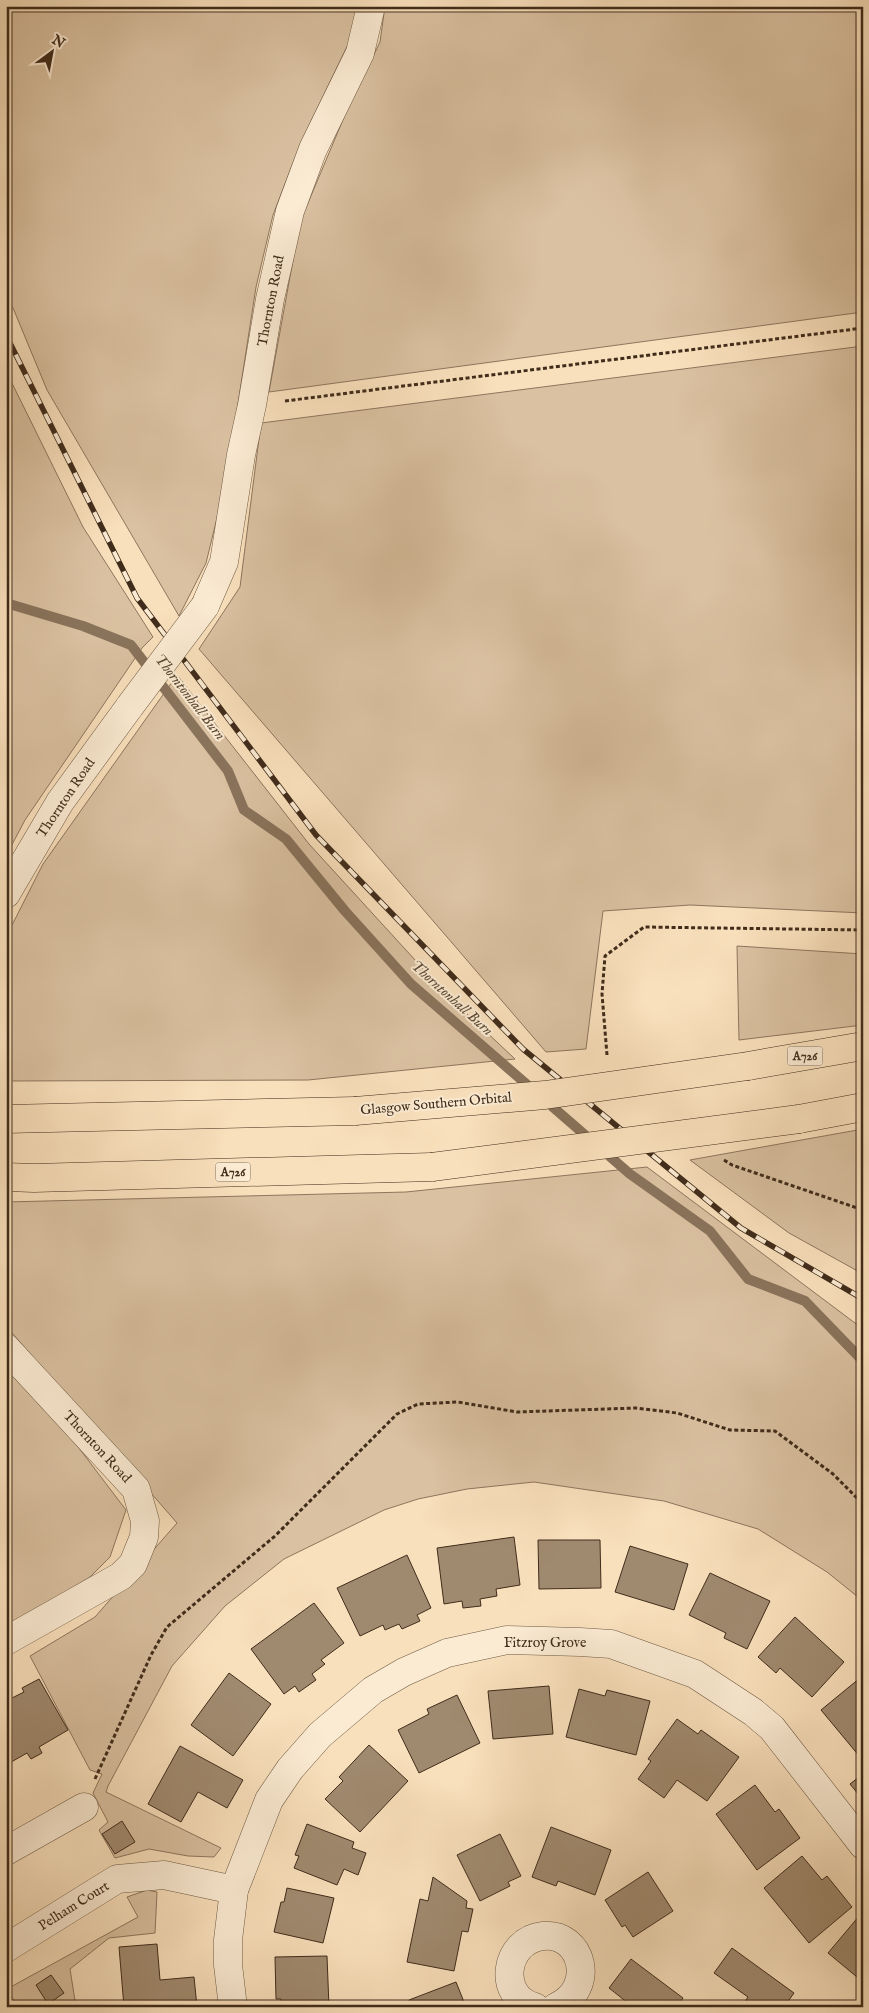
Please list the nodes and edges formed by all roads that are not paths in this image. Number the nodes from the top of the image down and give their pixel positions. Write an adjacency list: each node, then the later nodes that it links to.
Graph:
1 (371, 6): 2 (street, Thornton Road, bridge)
2 (6, 894)
3 (863, 1046): 5 (highway, Glasgow Southern Orbital / A726, bridge)
4 (863, 1107): 6 (highway, A726, bridge)
5 (16, 1119)
6 (6, 1177)
7 (6, 1348): 8 (street, Thornton Road)
8 (6, 1641)
9 (84, 1807): 11 (street)
10 (863, 1845): 12 (street, Fitzroy Grove)
11 (6, 1850)
12 (234, 1890): 13 (street, Pelham Court); 14 (street, Fitzroy Grove)
13 (6, 1948)
14 (234, 2007)
15 (535, 2007): 16 (street)
16 (556, 2007)

